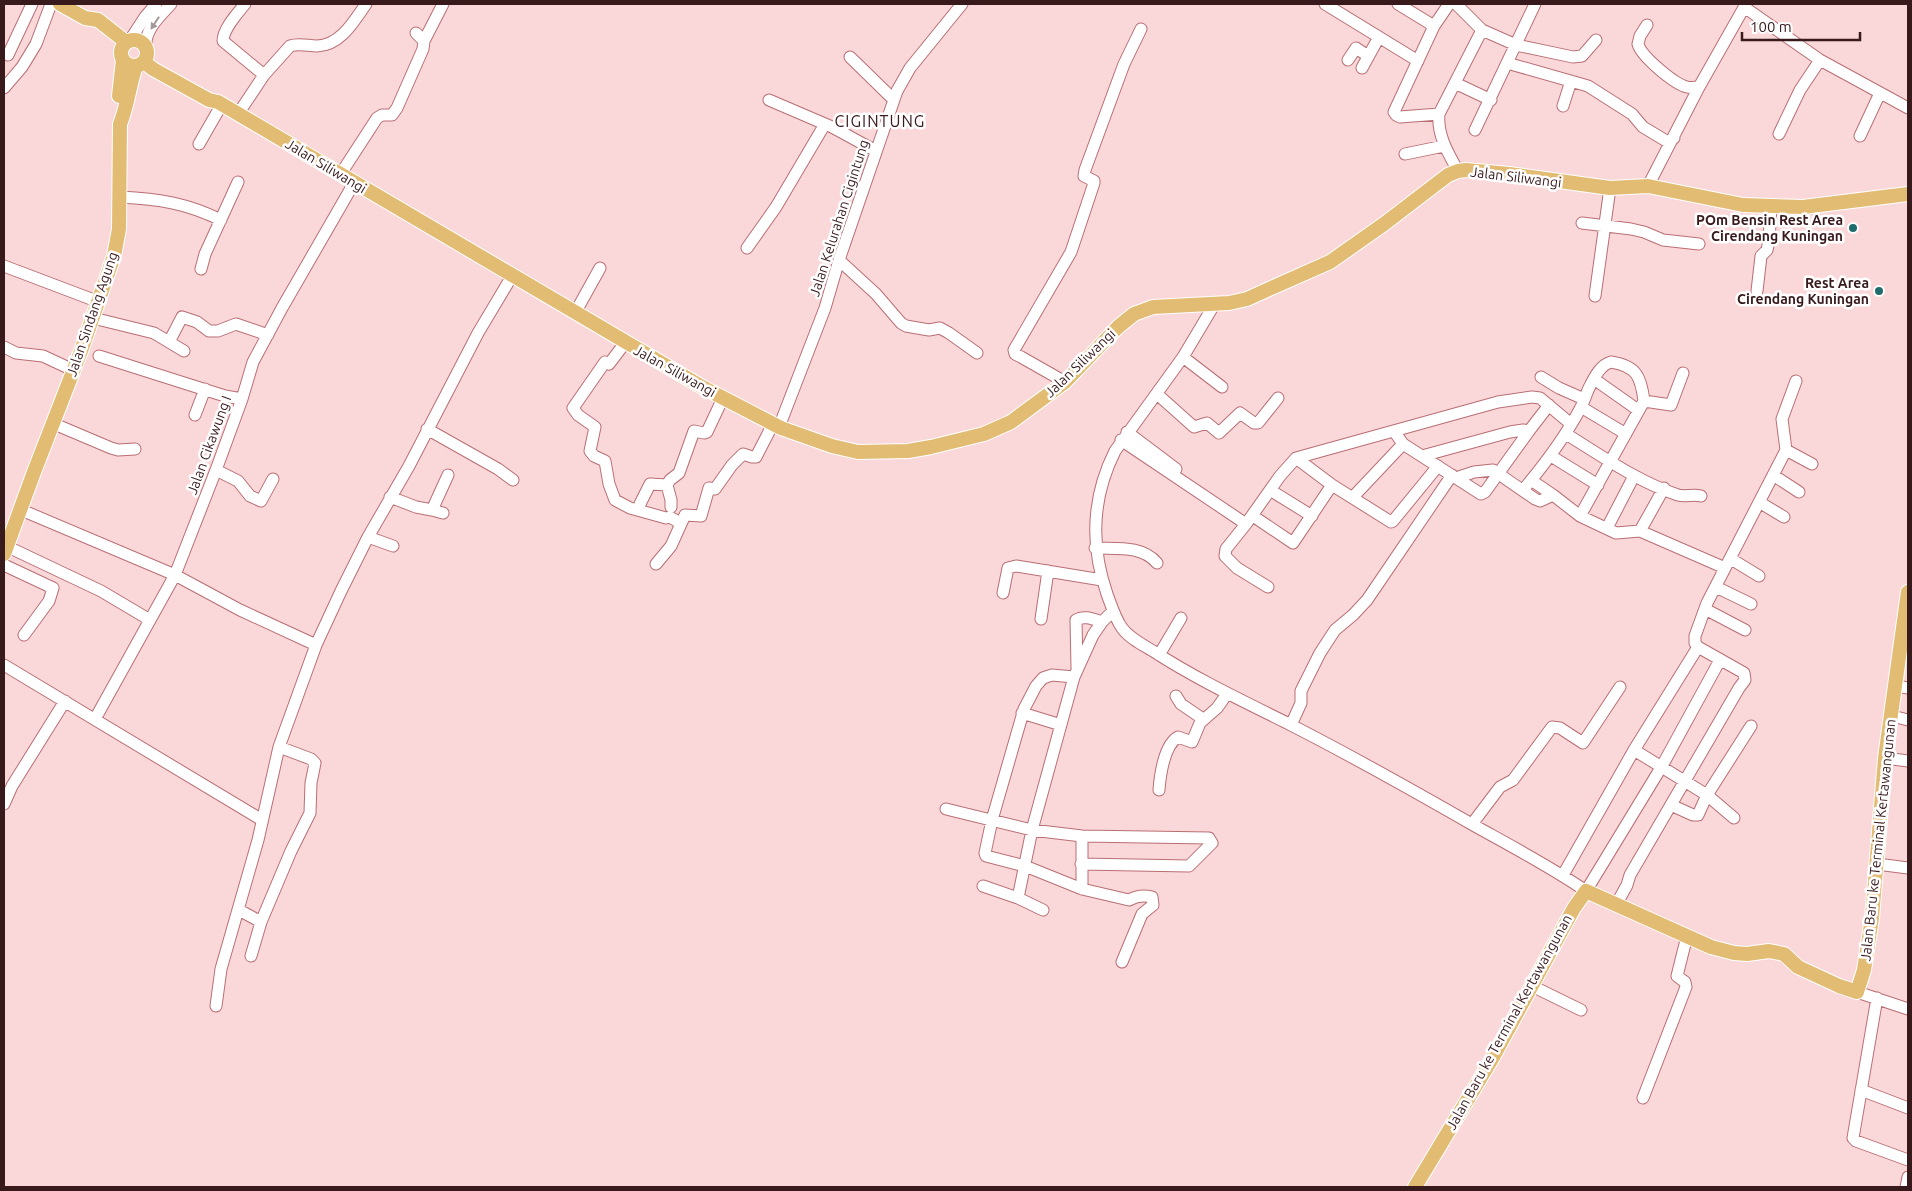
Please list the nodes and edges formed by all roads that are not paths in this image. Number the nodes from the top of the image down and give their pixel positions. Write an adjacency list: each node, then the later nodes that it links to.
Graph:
1 (32, 4): 24 (street)
2 (51, 4): 31 (street)
3 (60, 4): 23 (main road, Jalan Siliwangi)
4 (171, 4): 23 (street, one-way to 23)
5 (245, 4): 33 (street)
6 (366, 4): 33 (street)
7 (443, 4): 57 (street)
8 (962, 4): 40 (street, Jalan Kelurahan Cigintung)
9 (1325, 4): 20 (street)
10 (1449, 4): 17 (street)
11 (1456, 4): 19 (street)
12 (1535, 4): 22 (street)
13 (1403, 5): 17 (street)
14 (1745, 5): 28 (street); 37 (street)
15 (153, 6): 23 (street)
16 (1647, 25): 37 (street)
17 (1434, 26): 29 (street)
18 (1141, 30): 94 (street)
19 (1482, 30): 22 (street); 35 (street)
20 (1379, 37): 25 (street); 29 (street)
21 (1596, 40): 22 (street)
22 (1516, 45): 30 (street)
23 (134, 52): 42 (main road, Jalan Siliwangi); 63 (main road, Jalan Sindang Agung)
24 (6, 54): 31 (street)
25 (1368, 56): 27 (street); 32 (street)
26 (850, 57): 40 (street)
27 (1348, 60)
28 (1820, 60): 38 (street); 49 (street)
29 (1418, 61): 46 (street)
30 (1507, 63): 34 (street); 41 (street)
31 (22, 67): 36 (street)
32 (1362, 68)
33 (264, 75): 45 (street)
34 (1570, 81): 43 (street); 51 (street)
35 (1455, 83): 41 (street); 46 (street)
36 (4, 88)
37 (1699, 88): 51 (street)
38 (1880, 93): 44 (street); 50 (street)
39 (769, 100): 47 (street)
40 (894, 100): 54 (street, Jalan Kelurahan Cigintung)
41 (1491, 100): 48 (street)
42 (220, 103): 45 (main road, Jalan Siliwangi); 52 (street)
43 (1563, 106)
44 (1908, 108)
45 (238, 114): 57 (main road, Jalan Siliwangi)
46 (1439, 114): 53 (street)
47 (825, 124): 54 (street); 69 (street)
48 (1475, 130)
49 (1778, 134)
50 (1860, 136)
51 (1674, 138): 60 (street)
52 (199, 144)
53 (1444, 146): 55 (street); 56 (street)
54 (876, 151): 70 (street, Jalan Kelurahan Cigintung)
55 (1405, 154)
56 (1458, 171): 61 (main road, Jalan Siliwangi); 78 (main road, Jalan Siliwangi)
57 (340, 174): 59 (main road, Jalan Siliwangi)
58 (238, 182): 65 (street)
59 (354, 183): 74 (main road, Jalan Siliwangi); 81 (street, Jalan Cikawung I)
60 (1648, 186): 61 (main road, Jalan Siliwangi); 64 (main road, Jalan Siliwangi)
61 (1610, 188): 67 (street)
62 (1908, 194): 64 (main road, Jalan Siliwangi)
63 (120, 197): 65 (street); 77 (main road, Jalan Sindang Agung)
64 (1771, 206): 75 (street)
65 (221, 220): 72 (street)
66 (1582, 223): 67 (street)
67 (1605, 225): 68 (street); 76 (street)
68 (1699, 244)
69 (747, 248)
70 (840, 260): 86 (street); 106 (street, Jalan Kelurahan Cigintung)
71 (4, 266): 77 (street)
72 (201, 268)
73 (600, 268): 79 (street)
74 (512, 276): 79 (main road, Jalan Siliwangi); 107 (street)
75 (1757, 292)
76 (1595, 296)
77 (99, 302): 80 (main road, Jalan Sindang Agung)
78 (1214, 305): 88 (street); 94 (main road, Jalan Siliwangi)
79 (575, 313): 83 (main road, Jalan Siliwangi)
80 (93, 318): 82 (street); 89 (main road, Jalan Sindang Agung)
81 (268, 335): 82 (street); 100 (street, Jalan Cikawung I)
82 (169, 342): 85 (street)
83 (625, 343): 98 (main road, Jalan Siliwangi); 150 (street)
84 (4, 347): 89 (street)
85 (184, 351)
86 (977, 353)
87 (99, 356): 96 (street)
88 (1183, 357): 95 (street); 97 (street)
89 (73, 370): 105 (main road, Jalan Sindang Agung)
90 (1683, 373): 103 (street)
91 (1541, 377): 101 (street)
92 (1594, 379): 101 (street); 103 (street); 103 (street)
93 (1796, 380): 115 (street)
94 (1065, 382): 106 (main road, Jalan Siliwangi)
95 (1222, 387)
96 (205, 390): 100 (street); 104 (street)
97 (1157, 394): 99 (street); 112 (street)
98 (723, 398): 106 (main road, Jalan Siliwangi); 131 (street)
99 (1278, 398)
100 (242, 399): 122 (street, Jalan Cikawung I)
101 (1583, 403): 108 (street); 111 (street)
102 (1549, 405): 108 (street); 109 (street); 110 (street)
103 (1641, 406): 111 (street)
104 (195, 416)
105 (52, 423): 114 (street); 145 (main road, Jalan Sindang Agung)
106 (776, 425): 150 (street, Jalan Kelurahan Cigintung)
107 (427, 429): 129 (street); 140 (street)
108 (1568, 429): 117 (street); 119 (street)
109 (1394, 431): 113 (street); 118 (street)
110 (1529, 431): 116 (street); 123 (street)
111 (1626, 434): 119 (street)
112 (1124, 436): 149 (street); 155 (street)
113 (1403, 444): 116 (street); 141 (street)
114 (135, 449)
115 (1786, 450): 120 (street); 125 (street)
116 (1422, 456): 121 (street)
117 (1550, 456): 130 (street); 133 (street)
118 (1296, 458): 132 (street); 135 (street)
119 (1611, 461): 127 (street); 133 (street)
120 (1812, 464)
121 (1438, 466): 126 (street); 141 (street)
122 (216, 470): 128 (street); 162 (street, Jalan Cikawung I)
123 (1497, 473): 126 (street); 126 (street); 136 (street)
124 (448, 475): 140 (street)
125 (1773, 475): 137 (street); 142 (street)
126 (1454, 476): 195 (street)
127 (1634, 476): 134 (street); 151 (street)
128 (273, 479)
129 (513, 480)
130 (1531, 480): 136 (street); 138 (street)
131 (667, 485): 143 (street); 144 (street)
132 (1332, 485): 141 (street); 146 (street)
133 (1598, 485): 147 (street)
134 (1664, 488): 139 (street); 152 (street)
135 (1270, 490): 146 (street); 149 (street)
136 (1523, 490): 138 (street)
137 (1799, 492)
138 (1553, 495): 147 (street)
139 (1701, 496)
140 (390, 497): 153 (street)
141 (1353, 497)
142 (1759, 502): 148 (street); 158 (street)
143 (640, 504)
144 (671, 507)
145 (19, 509): 156 (main road, Jalan Sindang Agung); 162 (street)
146 (1312, 516): 149 (street)
147 (1580, 516): 151 (street)
148 (1784, 518)
149 (1249, 520): 165 (street)
150 (680, 523): 160 (street)
151 (1607, 528): 152 (street)
152 (1640, 531): 158 (street)
153 (368, 537): 154 (street); 178 (street)
154 (393, 546)
155 (1095, 548): 157 (street); 164 (street)
156 (5, 550): 174 (street)
157 (1157, 563)
158 (1728, 563): 163 (street); 166 (street)
159 (4, 564): 177 (street)
160 (656, 564)
161 (1048, 572): 164 (street); 168 (street); 173 (street)
162 (175, 575): 174 (street, Jalan Cikawung I); 178 (street)
163 (1759, 576)
164 (1102, 580): 170 (street)
165 (1268, 587)
166 (1716, 587): 169 (street); 171 (street)
167 (1908, 592): 185 (main road, Jalan Baru ke Terminal Kertawangunan)
168 (1003, 593)
169 (1751, 604)
170 (1112, 608): 175 (street); 180 (street)
171 (1706, 609): 176 (street); 179 (street)
172 (1181, 618): 180 (street)
173 (1041, 619)
174 (150, 620): 191 (street, Jalan Cikawung I)
175 (1096, 620): 183 (street); 183 (street)
176 (1745, 630)
177 (24, 635)
178 (316, 645): 197 (street)
179 (1698, 647): 181 (street); 198 (street)
180 (1159, 655): 186 (street)
181 (1720, 660): 201 (street); 202 (street)
182 (4, 665): 188 (street)
183 (1075, 674): 189 (street); 194 (street)
184 (1620, 687): 211 (street)
185 (1902, 687): 190 (main road, Jalan Baru ke Terminal Kertawangunan)
186 (1227, 694): 192 (street); 195 (street)
187 (1176, 696): 192 (street)
188 (65, 701): 191 (street); 205 (street)
189 (1022, 713): 194 (street); 210 (street)
190 (1892, 716): 193 (street); 199 (main road, Jalan Baru ke Terminal Kertawangunan)
191 (95, 719): 209 (street)
192 (1204, 719): 203 (street)
193 (1908, 720)
194 (1061, 725): 212 (street)
195 (1291, 725): 211 (street)
196 (1751, 726): 204 (street)
197 (279, 747): 209 (street); 228 (street)
198 (1634, 750): 201 (street); 218 (street)
199 (1885, 758): 200 (street); 215 (main road, Jalan Baru ke Terminal Kertawangunan)
200 (1908, 761)
201 (1662, 766): 202 (street); 221 (street)
202 (1684, 781): 204 (street); 206 (street)
203 (1159, 790)
204 (1707, 795): 206 (street); 208 (street)
205 (4, 804)
206 (1671, 805): 224 (street)
207 (946, 809): 210 (street)
208 (1734, 818)
209 (262, 820): 225 (street)
210 (992, 820): 212 (street); 216 (street)
211 (1472, 824): 218 (street)
212 (1032, 830): 213 (street); 216 (street)
213 (1082, 836): 214 (street); 214 (street)
214 (1081, 864): 220 (street)
215 (1877, 864): 217 (street); 233 (main road, Jalan Baru ke Terminal Kertawangunan)
216 (1025, 866): 220 (street); 222 (street)
217 (1908, 868)
218 (1563, 875): 221 (street)
219 (983, 886): 222 (street)
220 (1082, 889): 223 (street)
221 (1586, 891): 224 (main road); 232 (main road, Jalan Baru ke Terminal Kertawangunan)
222 (1018, 898): 226 (street)
223 (1129, 900): 227 (street); 227 (street)
224 (1616, 905): 229 (main road)
225 (239, 910): 228 (street); 235 (street)
226 (1042, 910)
227 (1144, 912): 231 (street)
228 (261, 922): 230 (street)
229 (1687, 936): 233 (main road); 239 (street)
230 (251, 956)
231 (1122, 962)
232 (1532, 986): 237 (street); 243 (main road, Jalan Baru ke Terminal Kertawangunan)
233 (1858, 992): 234 (street)
234 (1877, 998): 236 (street); 238 (street)
235 (216, 1006)
236 (1908, 1009)
237 (1581, 1010)
238 (1861, 1090): 240 (street); 241 (street)
239 (1643, 1098)
240 (1908, 1108)
241 (1908, 1160)
242 (1908, 1177): 244 (street)
243 (1415, 1187)
244 (1906, 1187)

